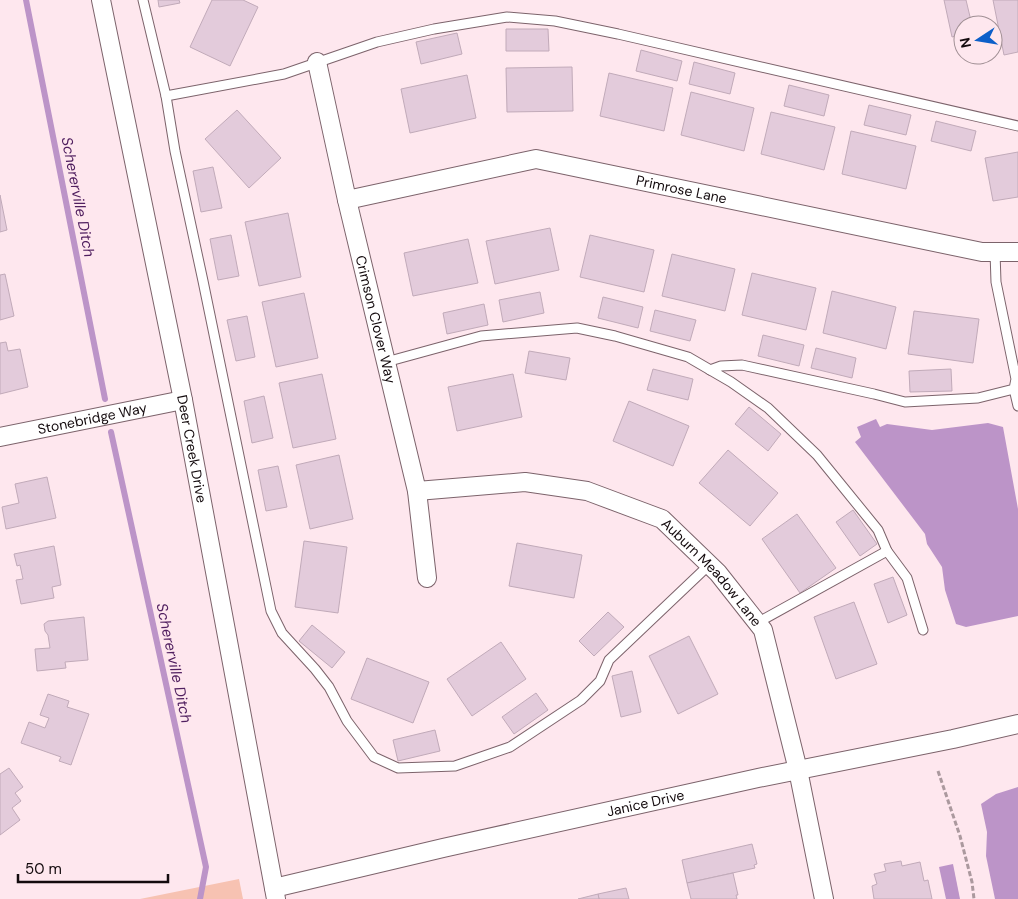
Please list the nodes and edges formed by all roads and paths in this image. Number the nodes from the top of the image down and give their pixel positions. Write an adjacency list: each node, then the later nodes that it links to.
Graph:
1 (101, 0): 12 (street, Deer Creek Drive)
2 (143, 0): 4 (lane)
3 (317, 62): 4 (lane); 5 (lane); 6 (street, Crimson Clover Way)
4 (166, 96): 17 (lane)
5 (1018, 126)
6 (347, 200): 7 (street, Primrose Lane); 9 (street, Crimson Clover Way)
7 (996, 252): 8 (street, Primrose Lane); 11 (lane)
8 (1018, 252)
9 (386, 362): 10 (lane); 15 (street, Crimson Clover Way)
10 (710, 370): 11 (lane); 16 (lane)
11 (1014, 389): 13 (lane)
12 (183, 400): 14 (street, Stonebridge Way); 24 (street, Deer Creek Drive)
13 (1018, 406)
14 (0, 437)
15 (417, 491): 17 (street, Auburn Meadow Lane); 18 (street, Crimson Clover Way)
16 (887, 551): 19 (lane); 20 (lane)
17 (709, 565): 19 (street, Auburn Meadow Lane)
18 (427, 578)
19 (757, 623): 22 (street, Auburn Meadow Lane)
20 (923, 630)
21 (1018, 724): 22 (street, Janice Drive)
22 (798, 770): 24 (street, Janice Drive); 25 (street, Auburn Meadow Lane)
23 (938, 771): 26 (path)
24 (275, 893)
25 (824, 899)
26 (974, 899)

